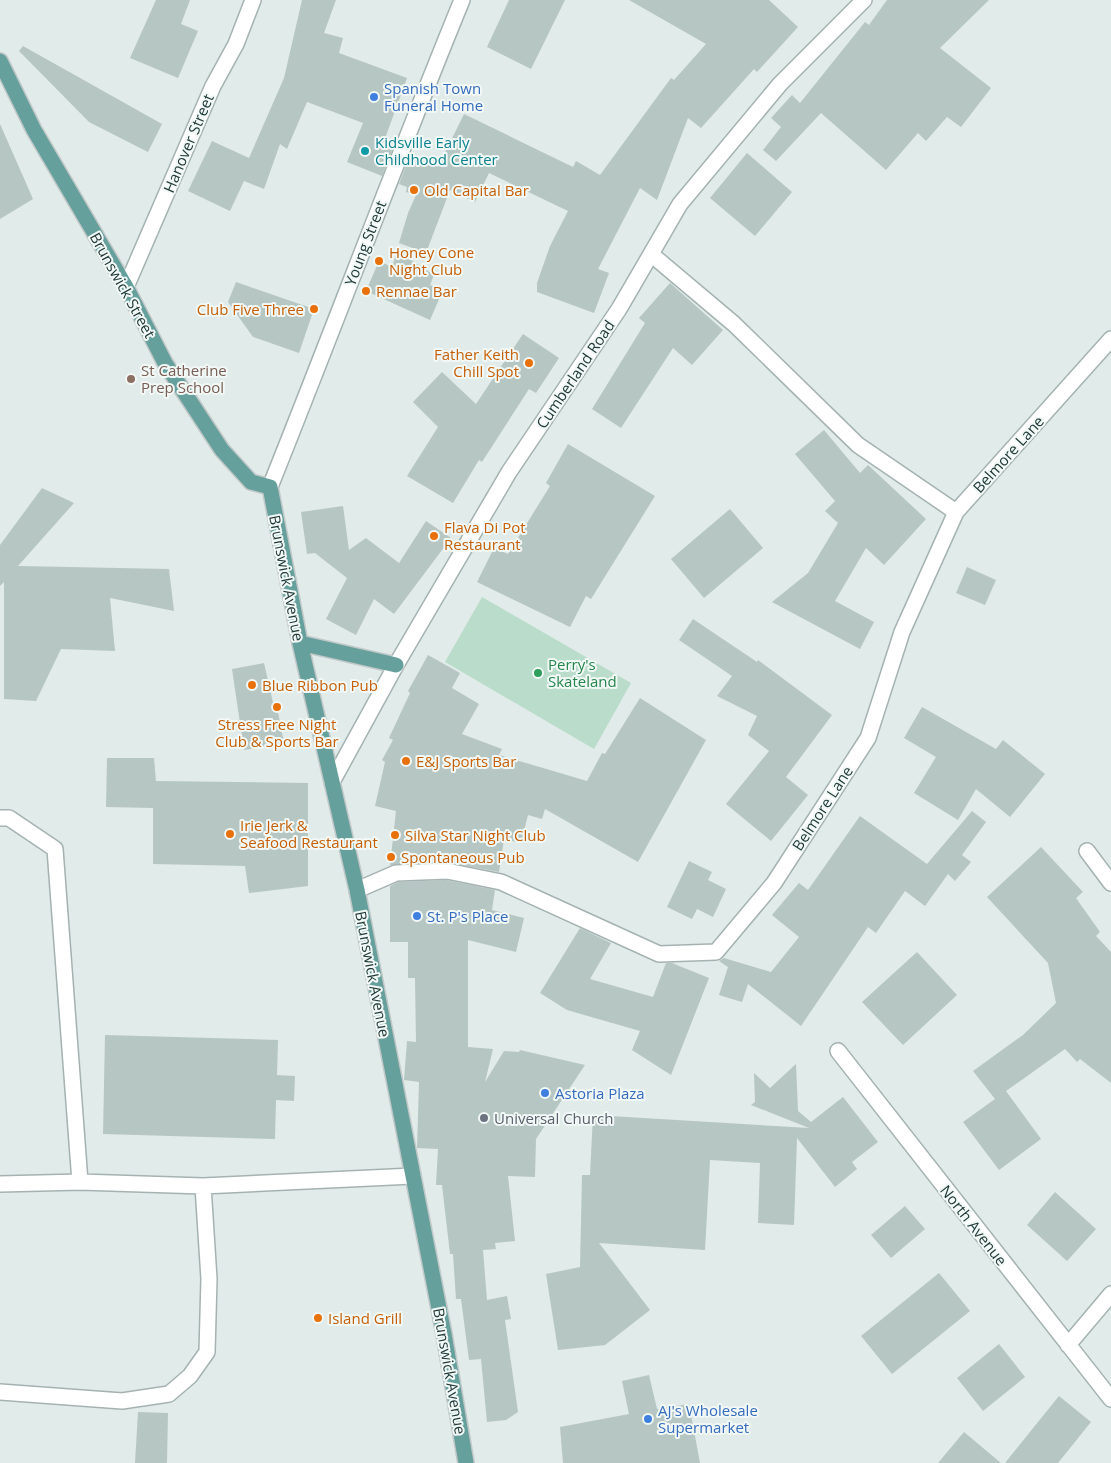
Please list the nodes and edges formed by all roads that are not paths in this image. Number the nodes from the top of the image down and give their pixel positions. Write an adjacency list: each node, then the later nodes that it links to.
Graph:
1 (253, 0): 6 (street, Hanover Street)
2 (462, 0): 8 (street, Young Street)
3 (864, 0): 5 (street, Cumberland Road)
4 (0, 61): 6 (main road, Brunswick Street)
5 (651, 254): 9 (street); 11 (street, Cumberland Road)
6 (126, 288): 8 (main road, Brunswick Street)
7 (1111, 339): 9 (street, Belmore Lane)
8 (270, 487): 10 (main road, Brunswick Avenue)
9 (956, 512): 16 (street, Belmore Lane)
10 (300, 643): 11 (main road); 12 (main road, Brunswick Avenue)
11 (396, 665): 12 (street, Cumberland Road)
12 (332, 782): 16 (main road, Brunswick Avenue)
13 (0, 818): 19 (street)
14 (1087, 851): 15 (street)
15 (1111, 883)
16 (357, 890): 18 (main road, Brunswick Avenue)
17 (838, 1051): 23 (street, North Avenue)
18 (414, 1176): 21 (street); 26 (main road, Brunswick Avenue)
19 (80, 1182): 20 (street); 21 (street)
20 (0, 1184)
21 (203, 1186): 24 (street)
22 (1111, 1294): 23 (street)
23 (1068, 1345): 25 (street, North Avenue)
24 (0, 1392)
25 (1111, 1399)
26 (466, 1463)

